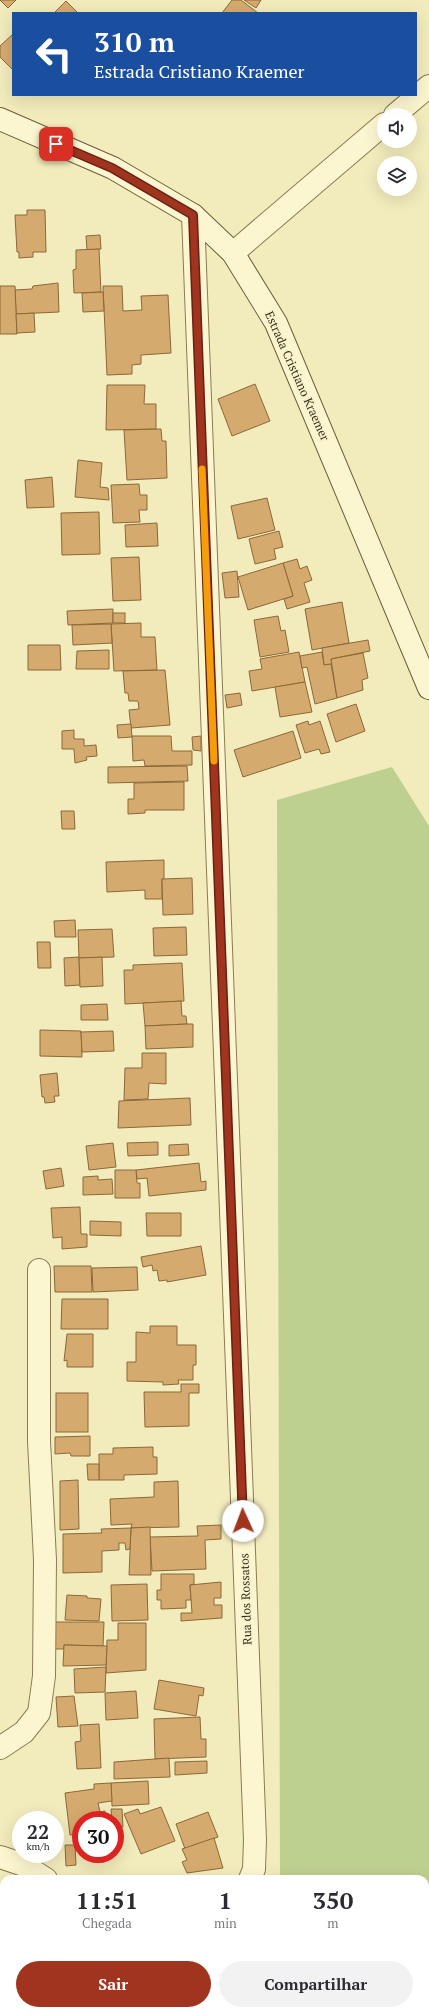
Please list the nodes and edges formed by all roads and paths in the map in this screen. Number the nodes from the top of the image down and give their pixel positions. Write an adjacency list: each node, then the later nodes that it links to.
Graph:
1 (429, 86): 2 (street)
2 (403, 108)
3 (0, 120): 5 (street, Estrada Cristiano Kraemer)
4 (377, 130): 6 (street)
5 (193, 215): 6 (street, Estrada Cristiano Kraemer); 12 (street, Rua dos Rossatos)
6 (233, 253): 7 (street, Estrada Cristiano Kraemer)
7 (429, 688)
8 (39, 1270): 9 (street)
9 (0, 1748)
10 (0, 1857): 11 (street)
11 (40, 1875)
12 (252, 1875)

